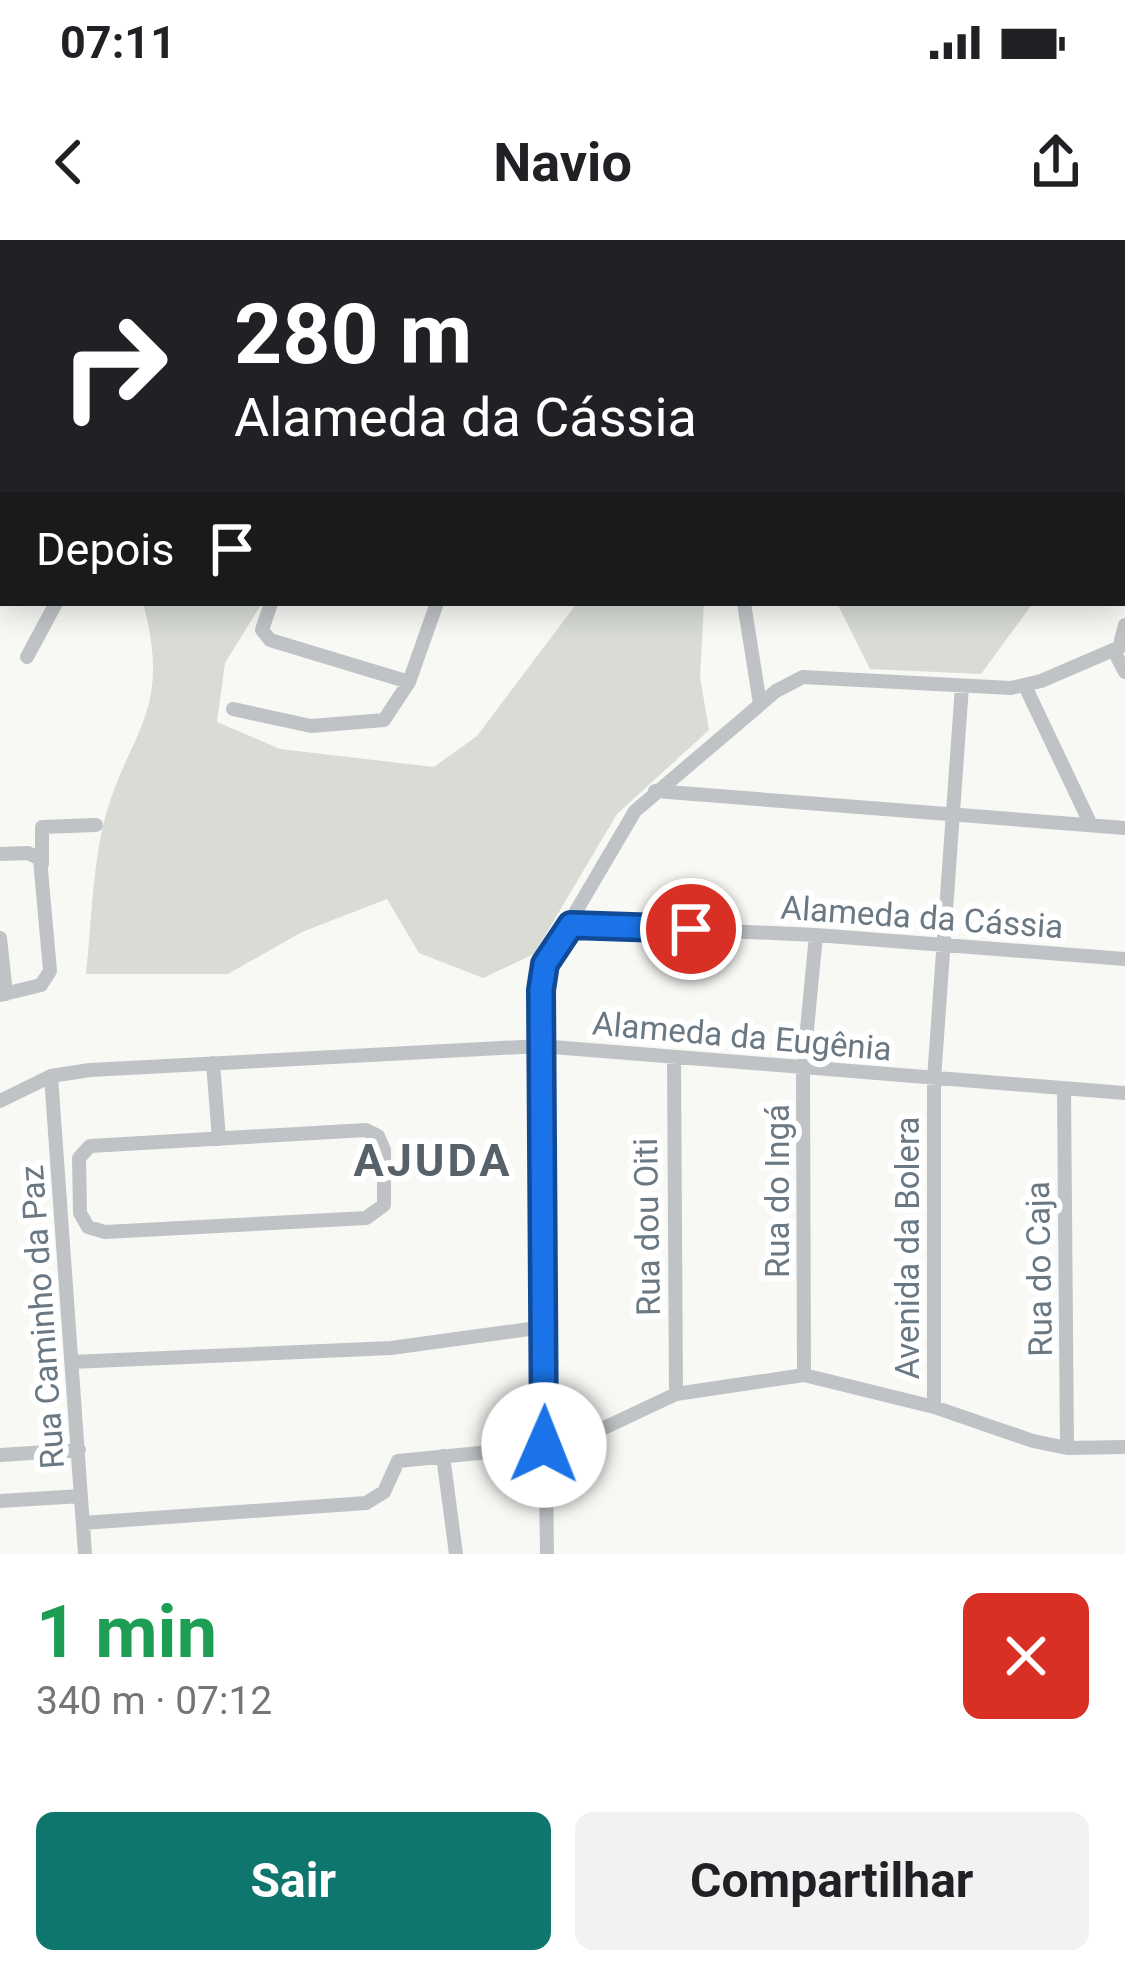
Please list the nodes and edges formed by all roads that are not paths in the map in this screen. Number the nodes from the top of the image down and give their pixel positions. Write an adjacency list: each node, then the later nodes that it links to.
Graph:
1 (54, 606): 7 (street)
2 (270, 606): 9 (street)
3 (436, 606): 9 (street)
4 (744, 606): 12 (street)
5 (1125, 625): 6 (street)
6 (1119, 648): 8 (street); 11 (street)
7 (28, 657)
8 (1125, 672)
9 (409, 682): 13 (street)
10 (962, 686): 11 (street); 12 (street); 15 (street, Avenida da Bolera)
11 (1025, 686): 16 (street)
12 (760, 704): 14 (street)
13 (232, 709)
14 (655, 791): 15 (street); 21 (street)
15 (951, 814): 16 (street); 24 (street, Avenida da Bolera)
16 (1091, 824): 18 (street)
17 (96, 825): 20 (street)
18 (1125, 828)
19 (0, 854): 20 (street)
20 (38, 859): 26 (street)
21 (571, 925): 22 (street, Alameda da Cássia); 27 (street)
22 (816, 935): 24 (street, Alameda da Cássia); 30 (street, Rua do Ingá)
23 (0, 938): 26 (street)
24 (940, 945): 25 (street, Alameda da Cássia); 32 (street, Avenida da Bolera)
25 (1125, 958)
26 (3, 994)
27 (540, 1046): 28 (street, Alameda da Eugênia); 29 (street, Alameda da Eugênia); 37 (street)
28 (674, 1058): 30 (street, Alameda da Eugênia); 40 (street, Rua dou Oiti)
29 (213, 1063): 31 (street, Alameda da Eugênia); 36 (street)
30 (803, 1071): 32 (street, Alameda da Eugênia); 39 (street, Rua do Ingá)
31 (51, 1076): 35 (street, Alameda da Eugênia); 38 (street, Rua Caminho da Paz)
32 (934, 1079): 33 (street, Alameda da Eugênia); 41 (street, Avenida da Bolera)
33 (1064, 1090): 34 (street, Alameda da Eugênia); 44 (street, Rua do Caja)
34 (1125, 1093)
35 (0, 1101)
36 (219, 1139): 36 (street)
37 (544, 1327): 38 (street); 42 (street)
38 (71, 1362): 45 (street, Rua Caminho da Paz)
39 (804, 1375): 40 (street); 41 (street)
40 (676, 1394): 42 (street)
41 (934, 1407): 44 (street)
42 (544, 1445): 47 (street); 53 (street)
43 (1125, 1447): 44 (street)
44 (1067, 1448)
45 (79, 1450): 46 (street); 48 (street, Rua Caminho da Paz)
46 (0, 1455)
47 (443, 1456): 50 (street); 52 (street)
48 (81, 1496): 49 (street); 50 (street, Rua Caminho da Paz)
49 (0, 1501)
50 (83, 1523): 51 (street, Rua Caminho da Paz)
51 (86, 1554)
52 (456, 1554)
53 (547, 1554)

